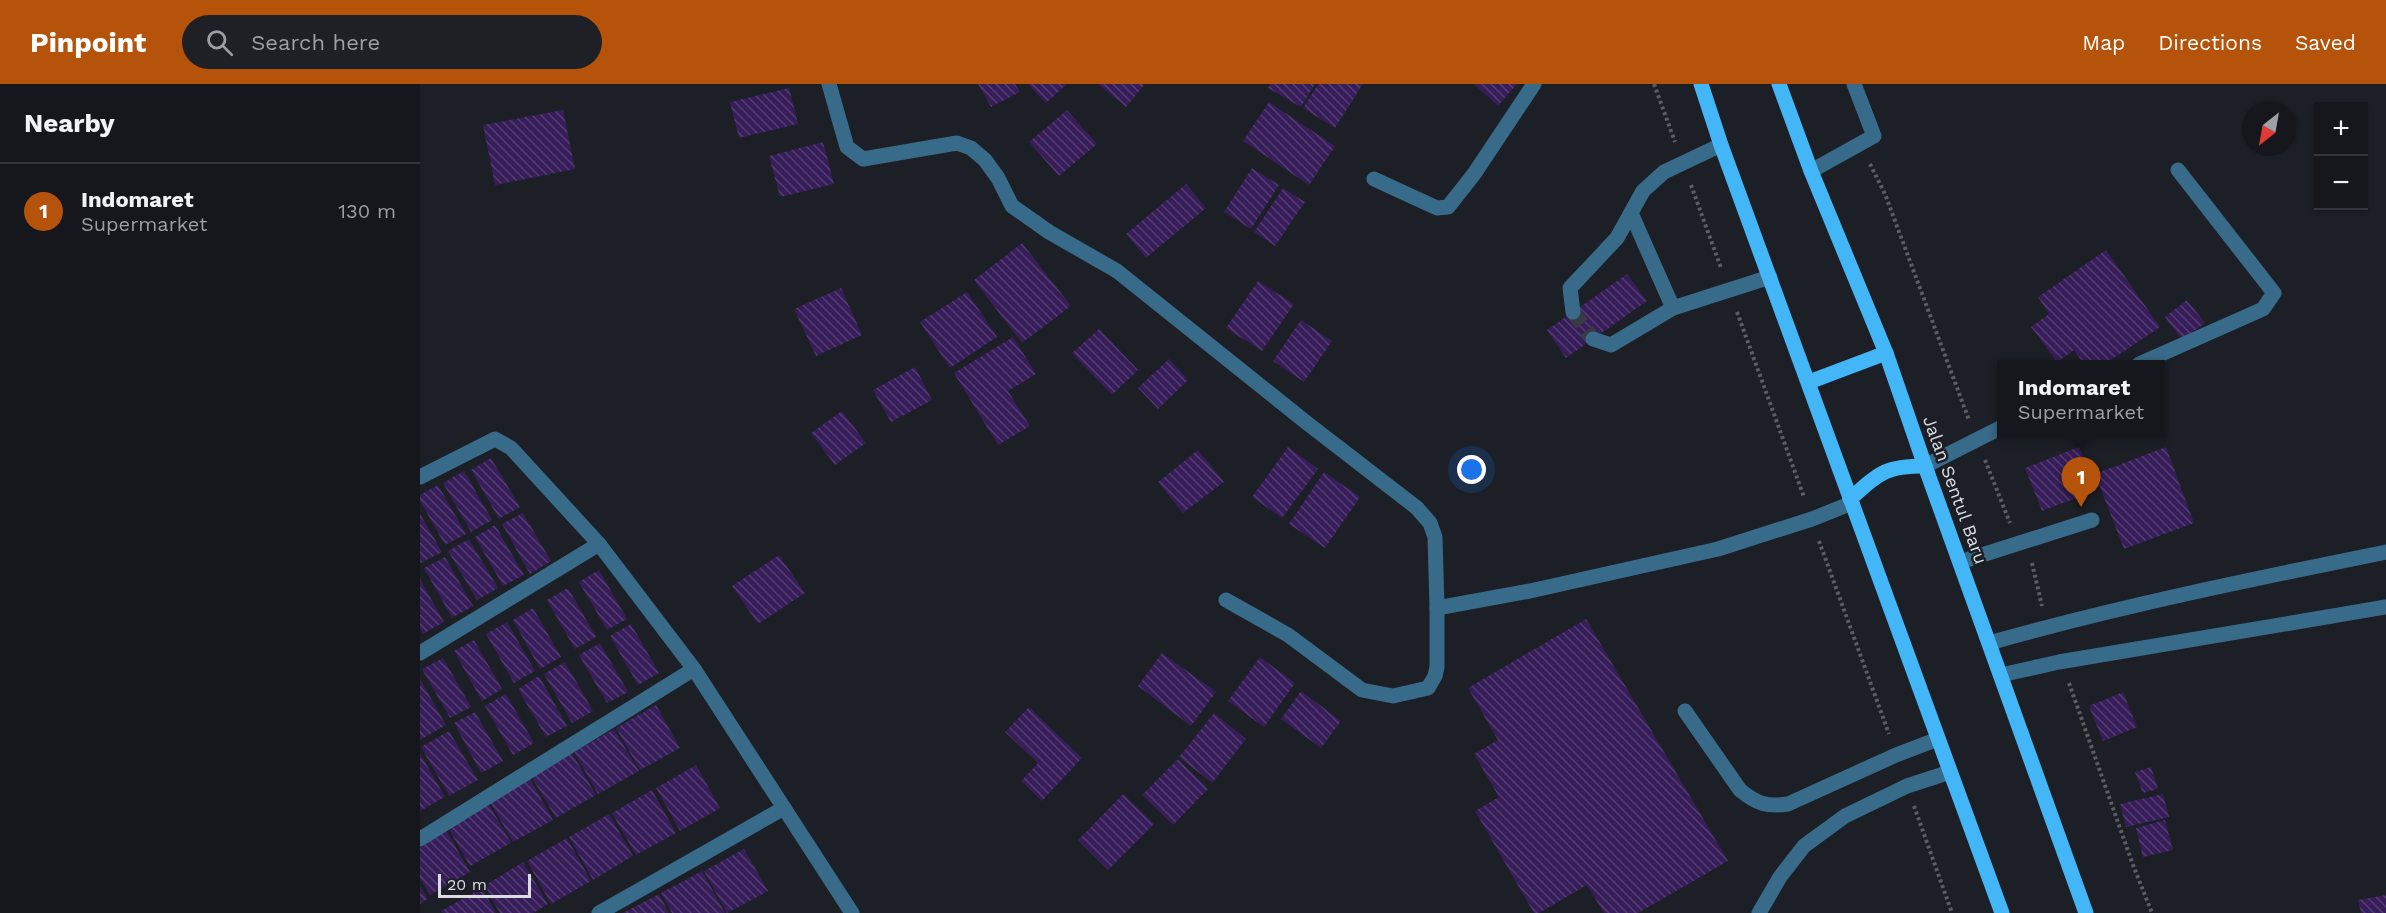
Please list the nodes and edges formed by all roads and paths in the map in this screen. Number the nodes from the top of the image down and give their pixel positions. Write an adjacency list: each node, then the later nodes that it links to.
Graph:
1 (829, 84): 31 (street)
2 (1534, 84): 10 (street)
3 (1701, 84): 6 (main road)
4 (1779, 84): 9 (main road, Jalan Sentul Baru)
5 (1854, 84): 7 (street)
6 (1721, 145): 11 (street); 12 (main road)
7 (1861, 145): 9 (street); 20 (path)
8 (2178, 170): 17 (street)
9 (1811, 171): 16 (main road, Jalan Sentul Baru)
10 (1374, 179)
11 (1630, 213): 13 (street); 14 (street)
12 (1770, 277): 13 (street); 18 (main road)
13 (1673, 308): 15 (street)
14 (1573, 312)
15 (1593, 339)
16 (1886, 353): 18 (main road); 21 (main road, Jalan Sentul Baru)
17 (2148, 360)
18 (1809, 382): 23 (main road)
19 (1997, 429): 20 (street)
20 (1977, 440): 21 (street); 25 (path)
21 (1925, 466): 23 (main road); 28 (main road, Jalan Sentul Baru)
22 (420, 477): 26 (street)
23 (1851, 501): 31 (street); 39 (main road)
24 (2092, 520): 25 (street)
25 (2018, 542): 28 (street); 32 (path)
26 (599, 544): 34 (street); 36 (street)
27 (2386, 552): 32 (street)
28 (1960, 562): 33 (main road, Jalan Sentul Baru)
29 (1226, 600): 31 (street)
30 (2386, 607): 35 (street)
31 (1437, 608)
32 (2046, 627): 33 (street)
33 (1989, 643): 37 (main road, Jalan Sentul Baru)
34 (420, 653)
35 (2059, 662): 37 (street); 48 (path)
36 (694, 669): 41 (street); 42 (street)
37 (2001, 675): 47 (main road, Jalan Sentul Baru)
38 (1685, 711): 39 (street)
39 (1938, 739): 40 (main road)
40 (1950, 772): 45 (street); 46 (main road)
41 (784, 808): 43 (street); 44 (street)
42 (420, 839)
43 (599, 913)
44 (852, 913)
45 (1759, 913)
46 (2002, 913)
47 (2086, 913)
48 (2152, 913)

